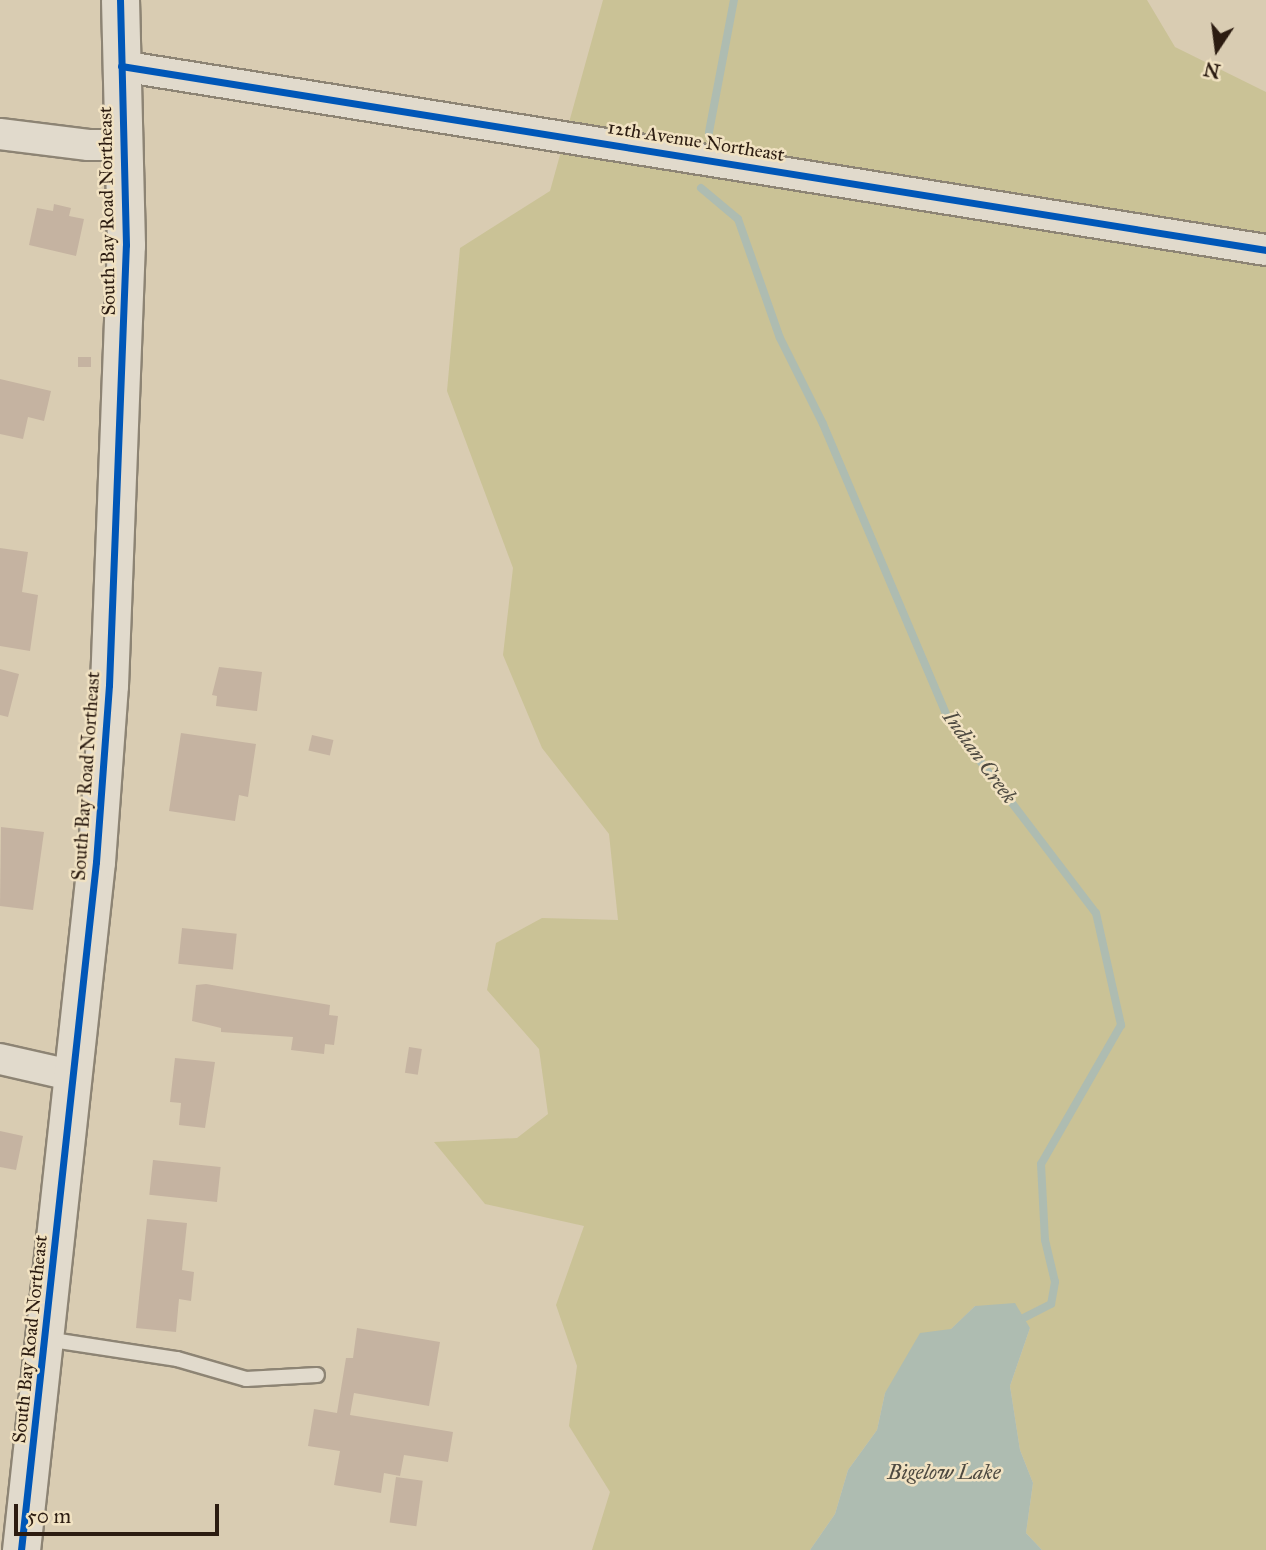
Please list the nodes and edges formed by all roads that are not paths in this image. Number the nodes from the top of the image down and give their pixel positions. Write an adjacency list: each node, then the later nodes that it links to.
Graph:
1 (120, 0): 2 (street, South Bay Road Northeast)
2 (121, 66): 4 (street, South Bay Road Northeast); 5 (street, 12th Avenue Northeast)
3 (0, 134): 4 (street)
4 (122, 145): 7 (street, South Bay Road Northeast)
5 (1266, 250)
6 (0, 1059): 7 (street)
7 (74, 1076): 8 (street, South Bay Road Northeast)
8 (46, 1339): 9 (lane); 10 (street, South Bay Road Northeast)
9 (317, 1375)
10 (21, 1550)

